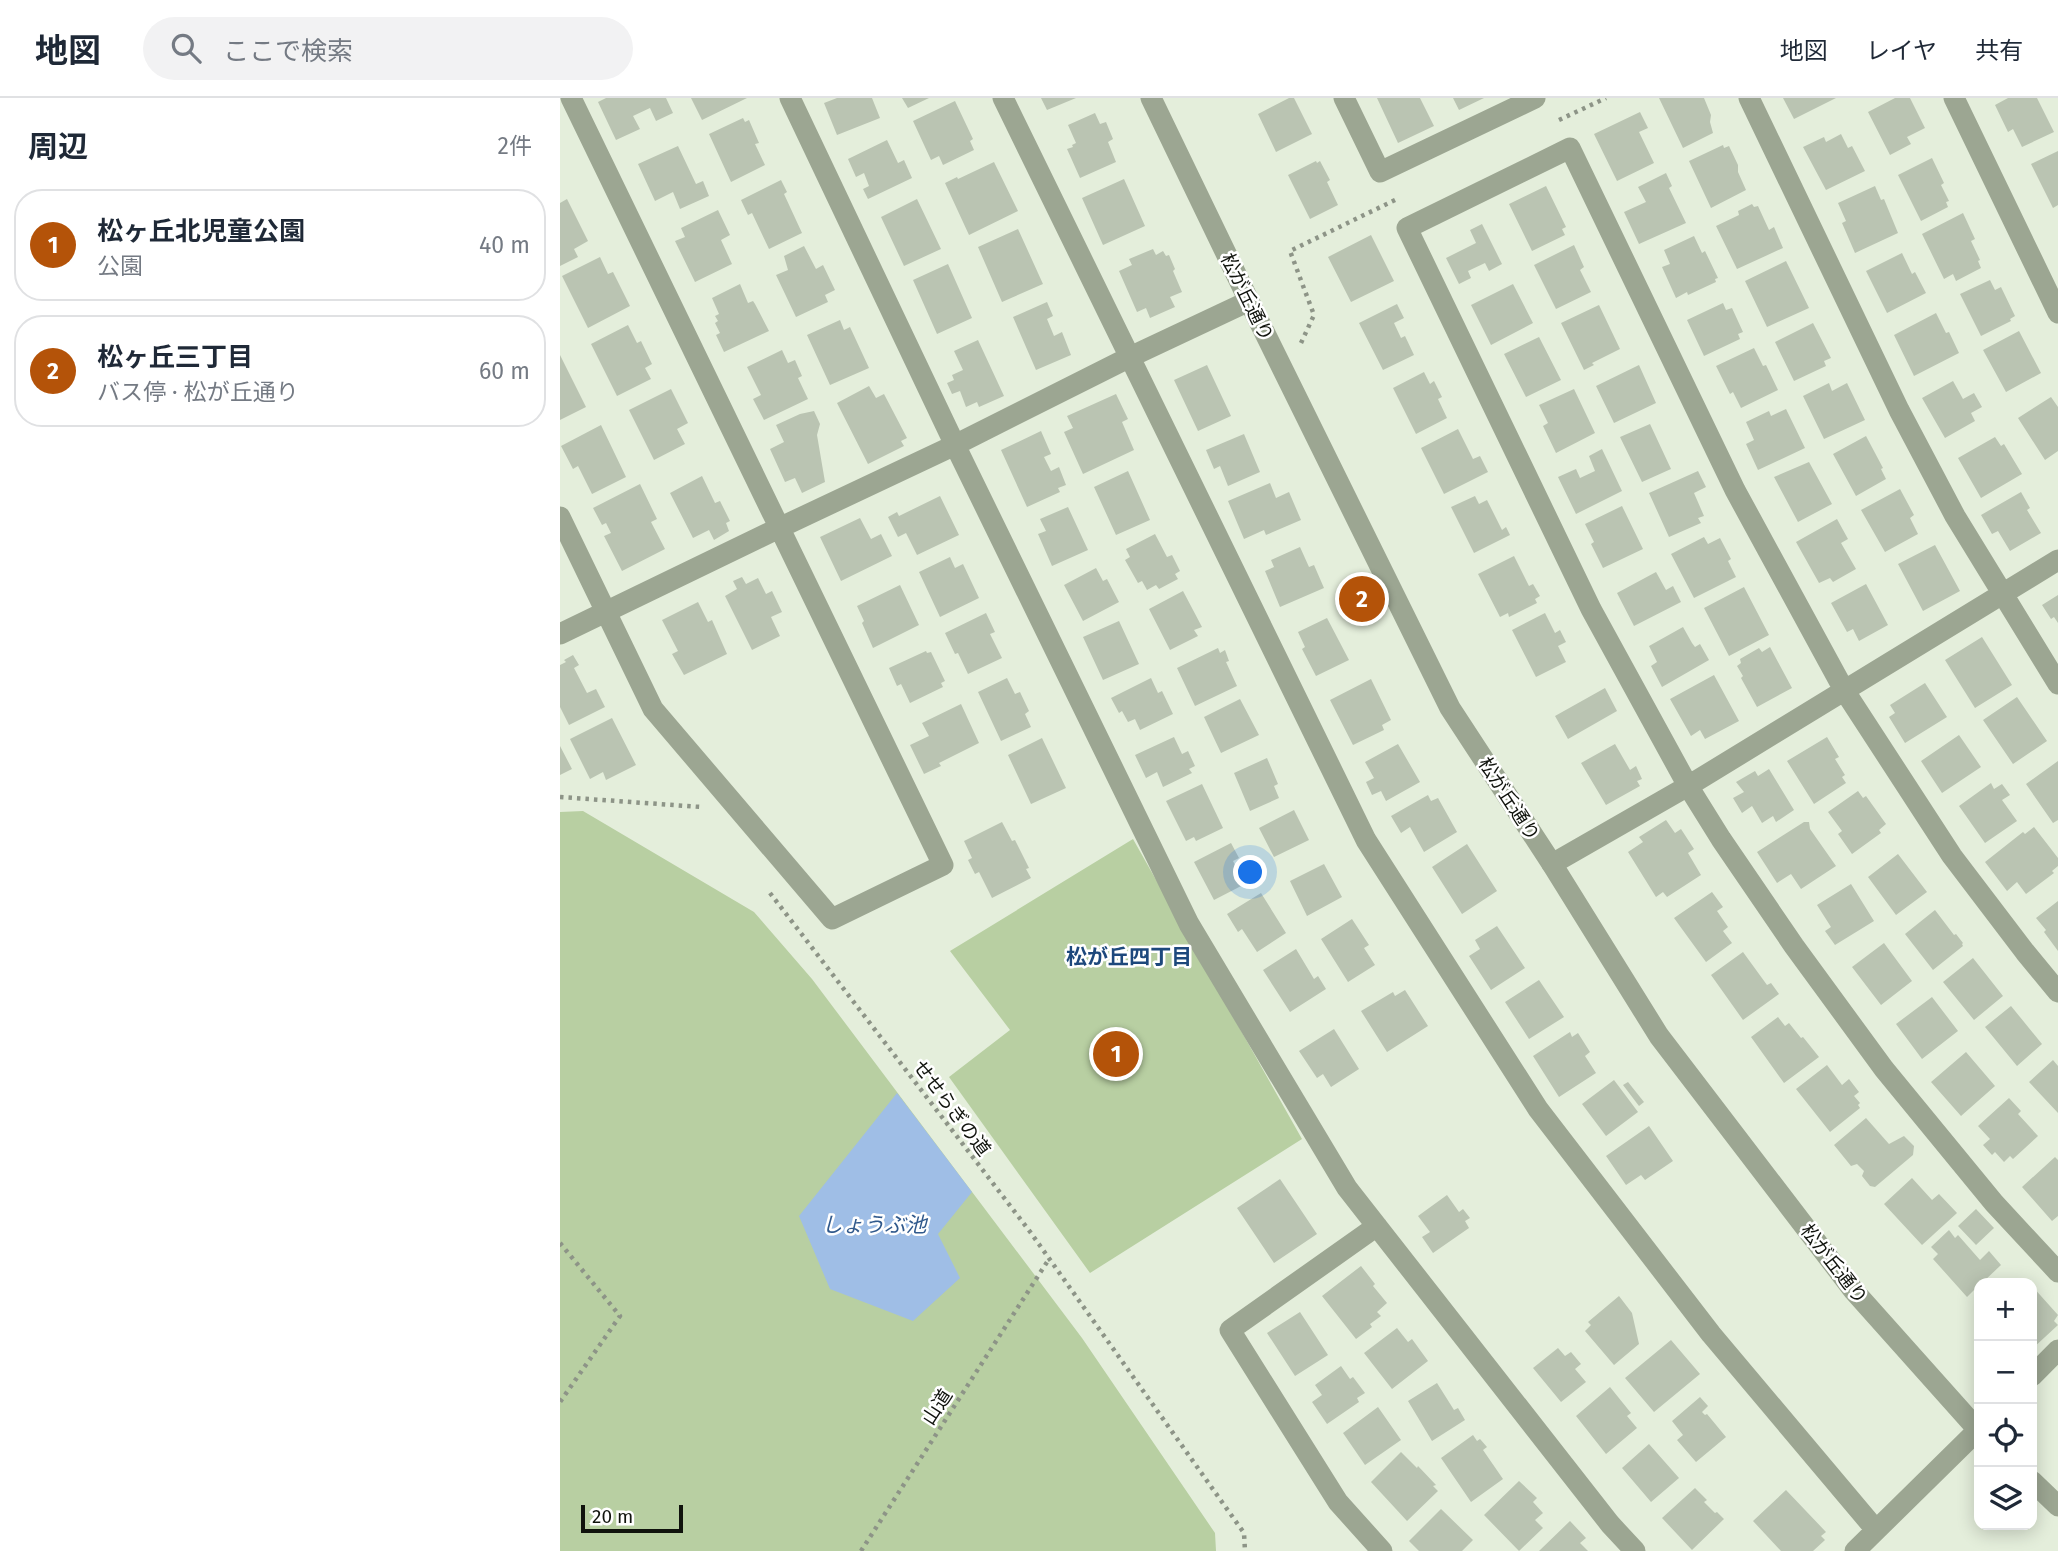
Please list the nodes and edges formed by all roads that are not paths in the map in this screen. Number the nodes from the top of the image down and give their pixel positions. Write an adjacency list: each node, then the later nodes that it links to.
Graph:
1 (571, 98): 14 (street)
2 (790, 98): 12 (street)
3 (1003, 98): 11 (street)
4 (1151, 98): 9 (street, 松が丘通り)
5 (1344, 98): 6 (street)
6 (1535, 98)
7 (1749, 98): 16 (street)
8 (1954, 98): 10 (street)
9 (1249, 301): 11 (street); 22 (street, 松が丘通り)
10 (2058, 313)
11 (1130, 357): 12 (street); 32 (street)
12 (956, 445): 14 (street); 24 (street)
13 (560, 517): 17 (street)
14 (779, 528): 17 (street); 17 (street)
15 (2058, 560): 16 (street)
16 (2002, 593): 19 (street); 20 (street)
17 (606, 612): 18 (street)
18 (560, 634)
19 (2058, 684)
20 (1844, 690): 21 (street); 21 (street); 23 (street)
21 (1688, 786): 22 (street); 25 (street)
22 (1552, 864): 28 (street, 松が丘通り)
23 (2058, 992)
24 (1377, 1226): 33 (street); 34 (street)
25 (2058, 1272)
26 (2058, 1350): 27 (street)
27 (2037, 1371)
28 (1974, 1424)
29 (1974, 1435): 32 (street)
30 (2037, 1486): 31 (street)
31 (2058, 1506)
32 (1876, 1530): 35 (street)
33 (1382, 1551)
34 (1635, 1551)
35 (1855, 1551)

